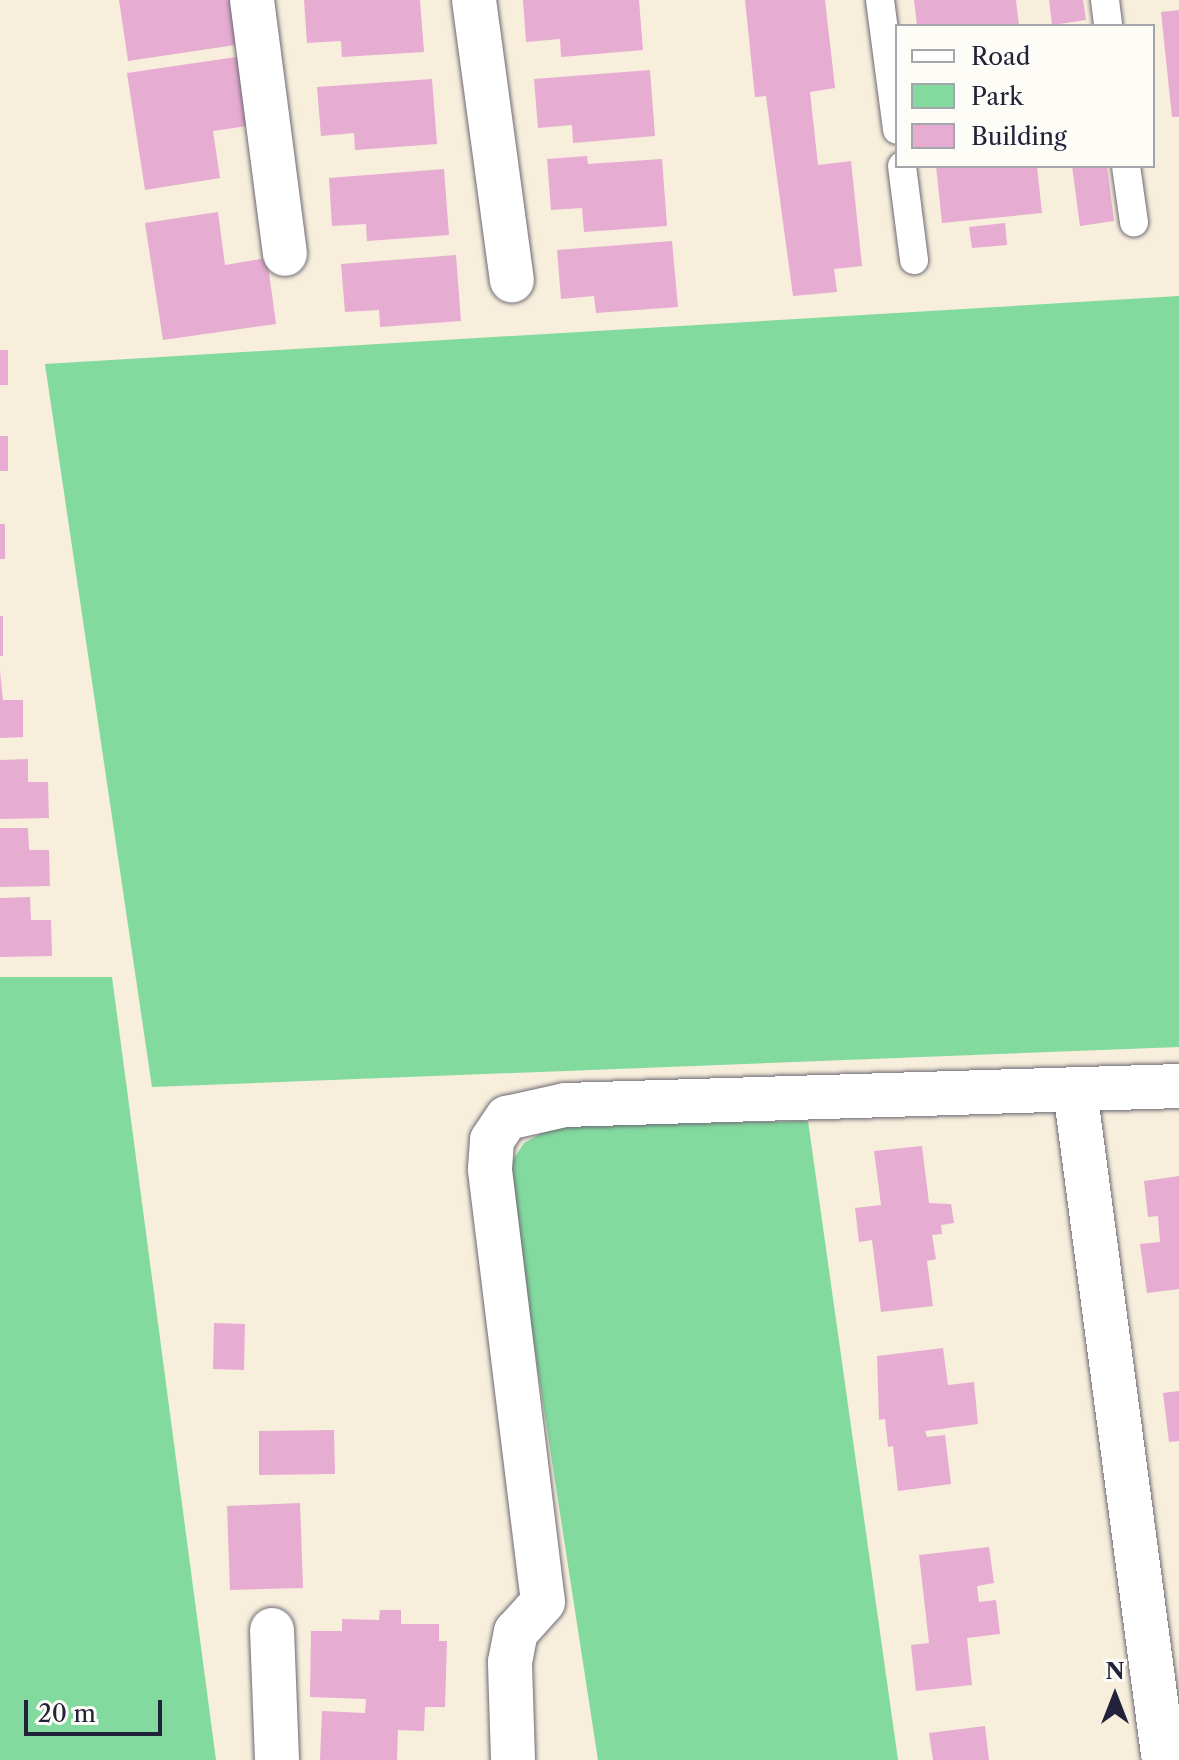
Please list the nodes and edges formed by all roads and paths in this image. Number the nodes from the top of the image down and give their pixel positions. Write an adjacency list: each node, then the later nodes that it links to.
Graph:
1 (252, 0): 10 (street)
2 (474, 0): 12 (street)
3 (880, 0): 6 (lane)
4 (1105, 0): 5 (lane)
5 (1108, 24)
6 (895, 115)
7 (902, 168): 11 (lane)
8 (1126, 168): 9 (lane)
9 (1134, 222)
10 (285, 254)
11 (914, 260)
12 (512, 280)
13 (1179, 1086): 14 (street)
14 (1075, 1090): 16 (street); 18 (street)
15 (272, 1630): 17 (street)
16 (1163, 1754)
17 (277, 1760)
18 (513, 1760)

